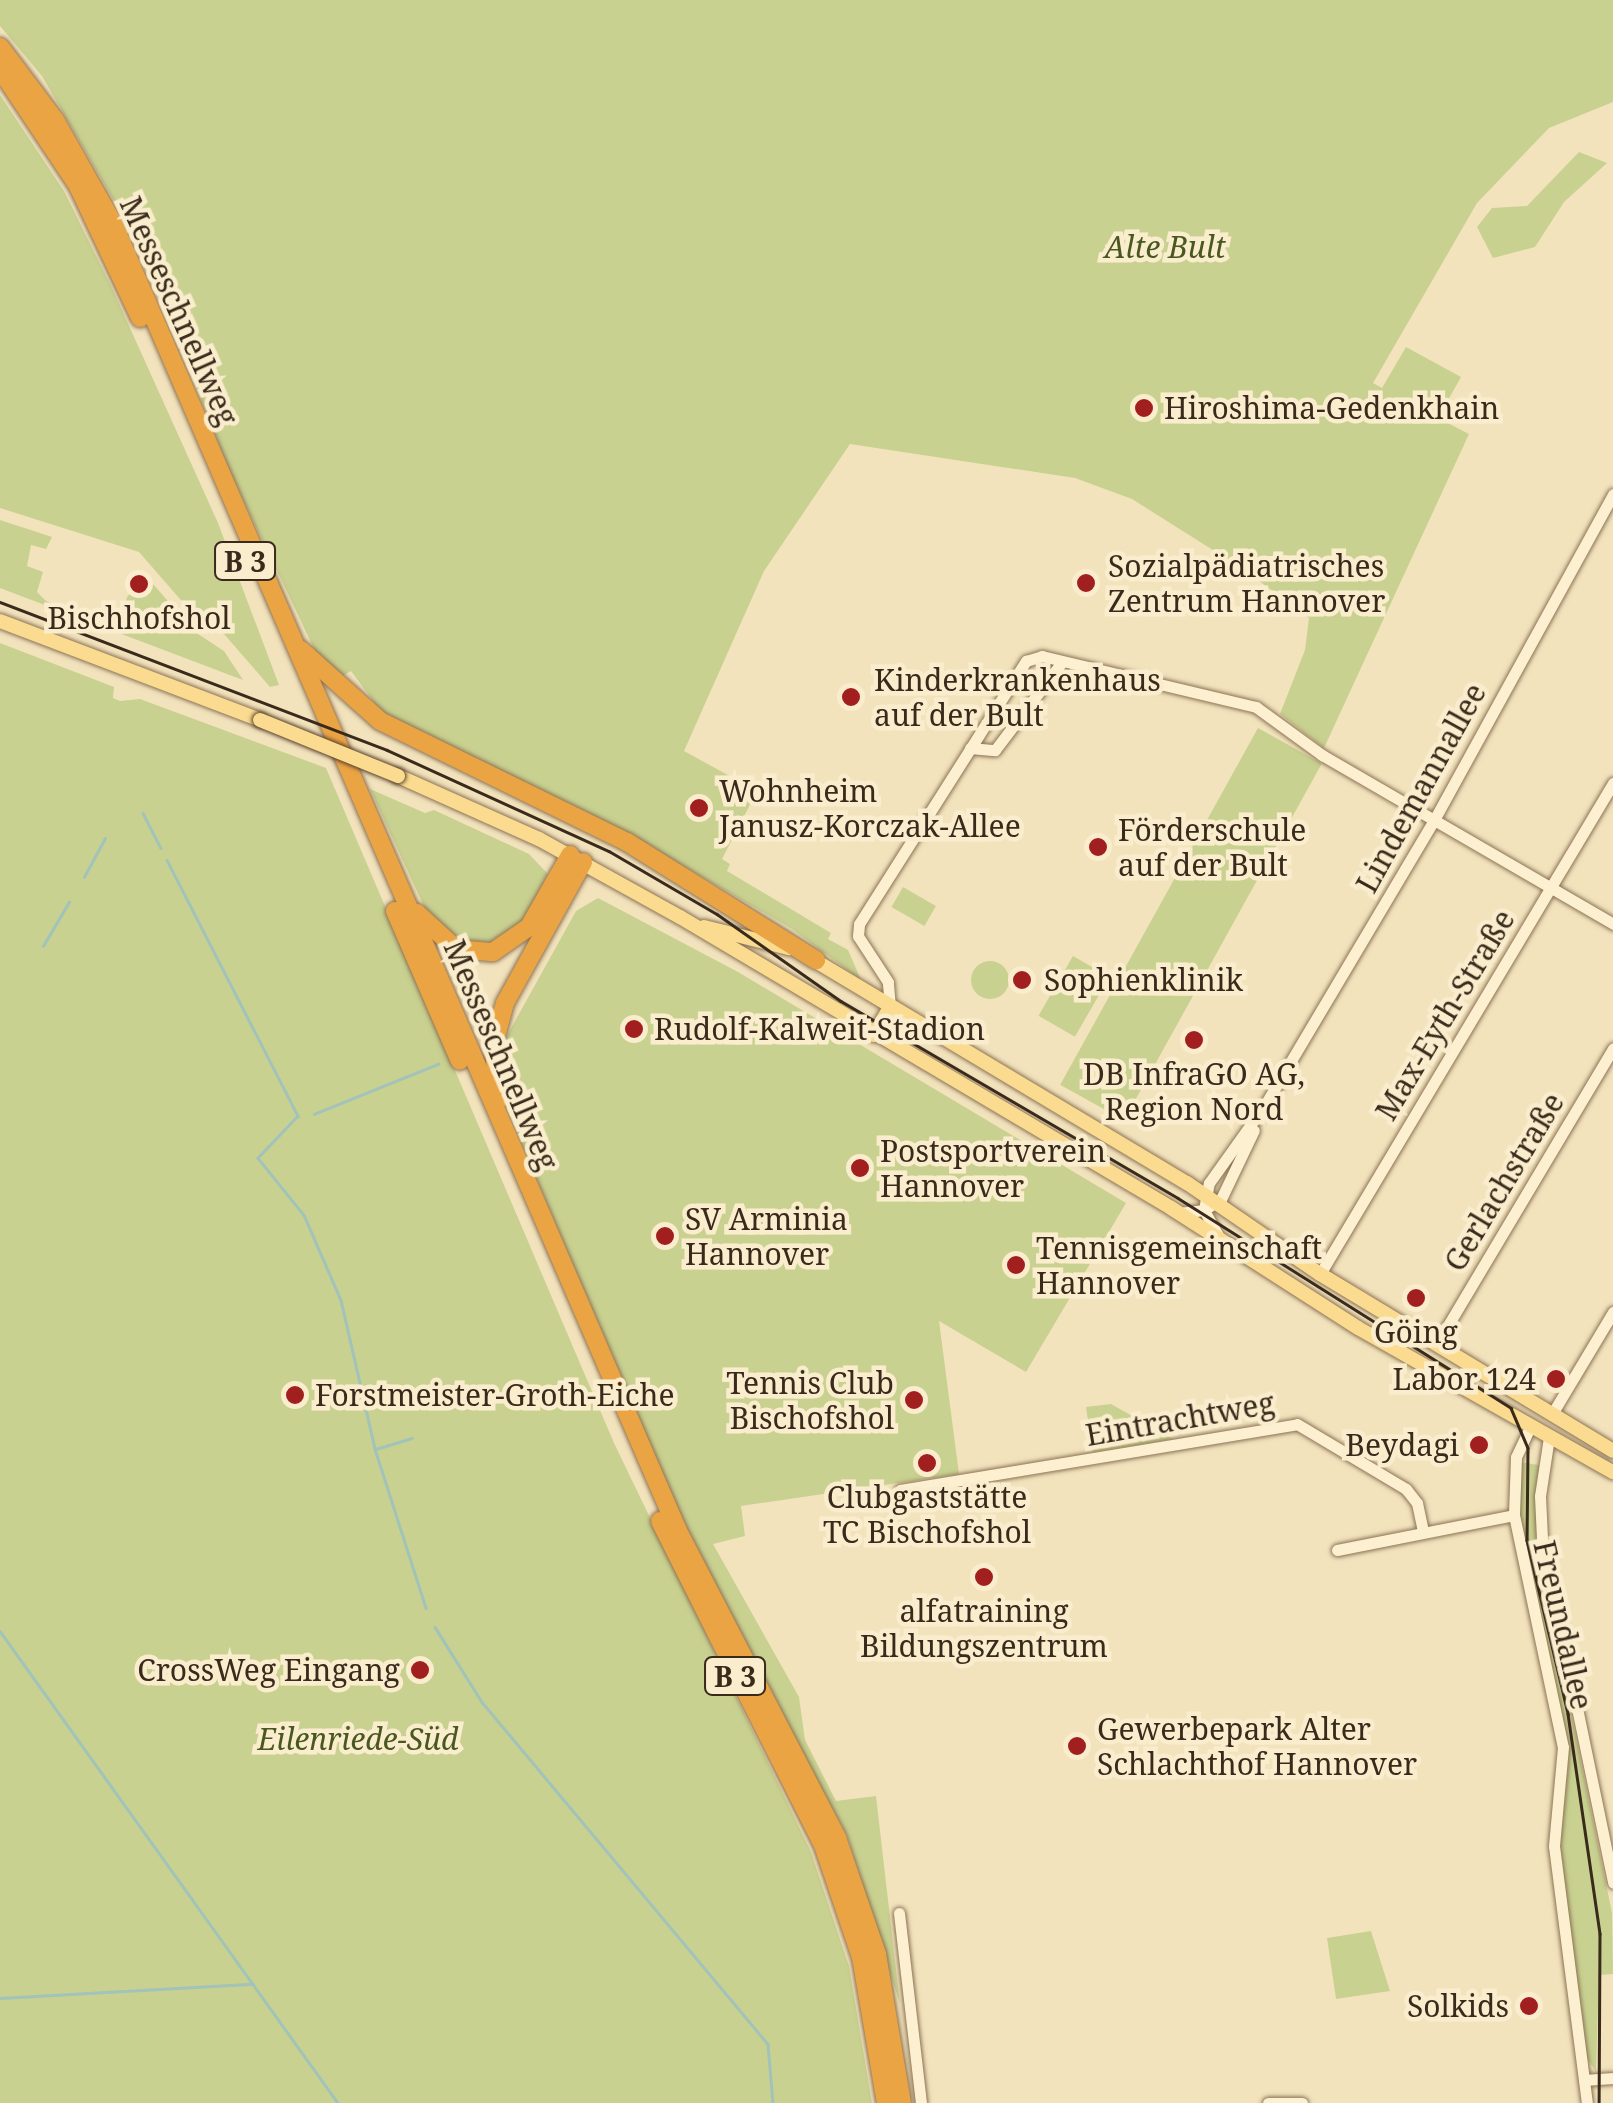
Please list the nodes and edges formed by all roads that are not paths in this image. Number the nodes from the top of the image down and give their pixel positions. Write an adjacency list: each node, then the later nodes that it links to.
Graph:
1 (0, 48): 5 (highway, Messeschnellweg / B 3)
2 (5, 77): 37 (highway, Messeschnellweg / B 3)
3 (1613, 494): 9 (street, Lindemannallee)
4 (0, 621): 10 (main road, bridge)
5 (292, 642): 11 (highway, Messeschnellweg / B 3); 15 (highway)
6 (1062, 662): 7 (street); 7 (street); 9 (street)
7 (970, 748): 16 (street)
8 (1613, 782): 12 (street, Max-Eyth-Straße)
9 (1434, 820): 12 (street); 20 (street, Lindemannallee)
10 (577, 859): 11 (highway); 13 (main road); 19 (highway)
11 (393, 875): 19 (highway, Messeschnellweg / B 3)
12 (1550, 886): 14 (street); 23 (street, Max-Eyth-Straße)
13 (680, 917): 15 (main road); 17 (main road)
14 (1613, 924)
15 (816, 960): 16 (main road)
16 (890, 1007): 17 (main road); 20 (main road)
17 (874, 1035): 21 (main road)
18 (1613, 1048): 25 (street, Gerlachstraße)
19 (510, 1147): 37 (highway, Messeschnellweg / B 3)
20 (1208, 1202): 21 (street); 22 (street); 23 (main road)
21 (1178, 1213): 22 (main road)
22 (1220, 1240): 27 (main road)
23 (1320, 1274): 25 (main road)
24 (1613, 1312): 26 (street)
25 (1438, 1342): 26 (main road)
26 (1552, 1414): 27 (main road); 28 (main road); 29 (main road)
27 (1530, 1427): 28 (main road); 32 (street, Freundallee)
28 (1550, 1436): 30 (main road); 35 (street, Freundallee)
29 (1613, 1451)
30 (1613, 1472)
31 (900, 1490): 33 (street, Eintrachtweg)
32 (1514, 1515): 33 (street, Freundallee); 39 (street, Freundallee)
33 (1423, 1532): 34 (street, Freundallee)
34 (1337, 1550)
35 (1613, 1883)
36 (899, 1913): 42 (street)
37 (881, 2021): 40 (highway, Messeschnellweg / B 3); 41 (highway, Messeschnellweg / B 3)
38 (1613, 2078): 39 (street)
39 (1584, 2080): 45 (street, Freundallee)
40 (883, 2103)
41 (905, 2103)
42 (921, 2103)
43 (1270, 2103): 44 (street)
44 (1302, 2103)
45 (1587, 2103)

